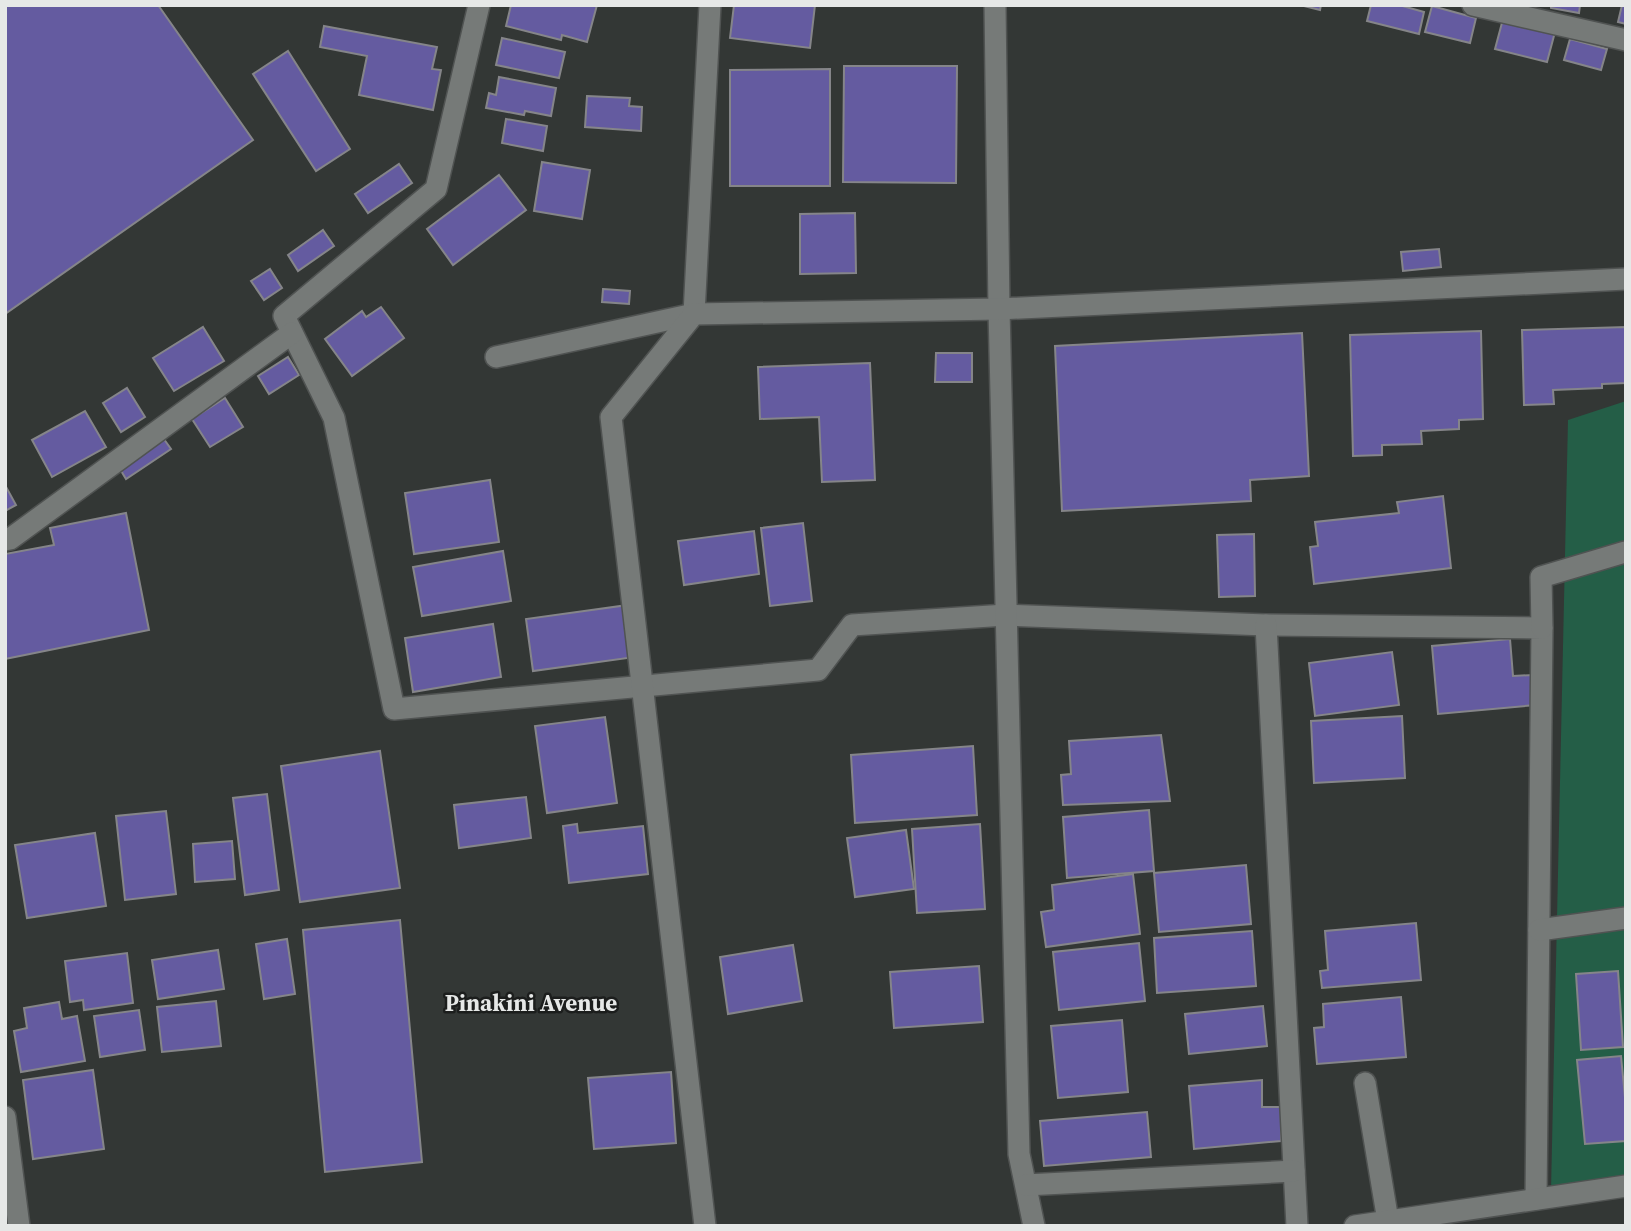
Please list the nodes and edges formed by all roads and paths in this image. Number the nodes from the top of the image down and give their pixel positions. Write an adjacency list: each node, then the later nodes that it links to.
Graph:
1 (479, 5): 9 (street)
2 (710, 5): 8 (street)
3 (995, 5): 7 (street)
4 (1473, 5): 5 (street)
5 (1626, 40)
6 (1626, 279): 7 (street)
7 (999, 309): 8 (street); 13 (street)
8 (694, 314): 10 (street); 16 (street)
9 (292, 333): 11 (street); 16 (street)
10 (496, 357)
11 (5, 540)
12 (1625, 552): 15 (street)
13 (1006, 615): 14 (street); 16 (street); 22 (street)
14 (1266, 625): 15 (street); 21 (street)
15 (1542, 628): 18 (street)
16 (642, 686): 27 (street)
17 (1626, 918): 18 (street)
18 (1539, 930): 24 (street)
19 (1365, 1083): 25 (street)
20 (5, 1117): 26 (street)
21 (1294, 1171): 22 (street); 29 (street)
22 (1026, 1185): 28 (street)
23 (1626, 1186): 24 (street)
24 (1536, 1199): 25 (street)
25 (1388, 1221): 30 (street)
26 (19, 1226)
27 (705, 1226)
28 (1034, 1226)
29 (1297, 1226)
30 (1355, 1226)

